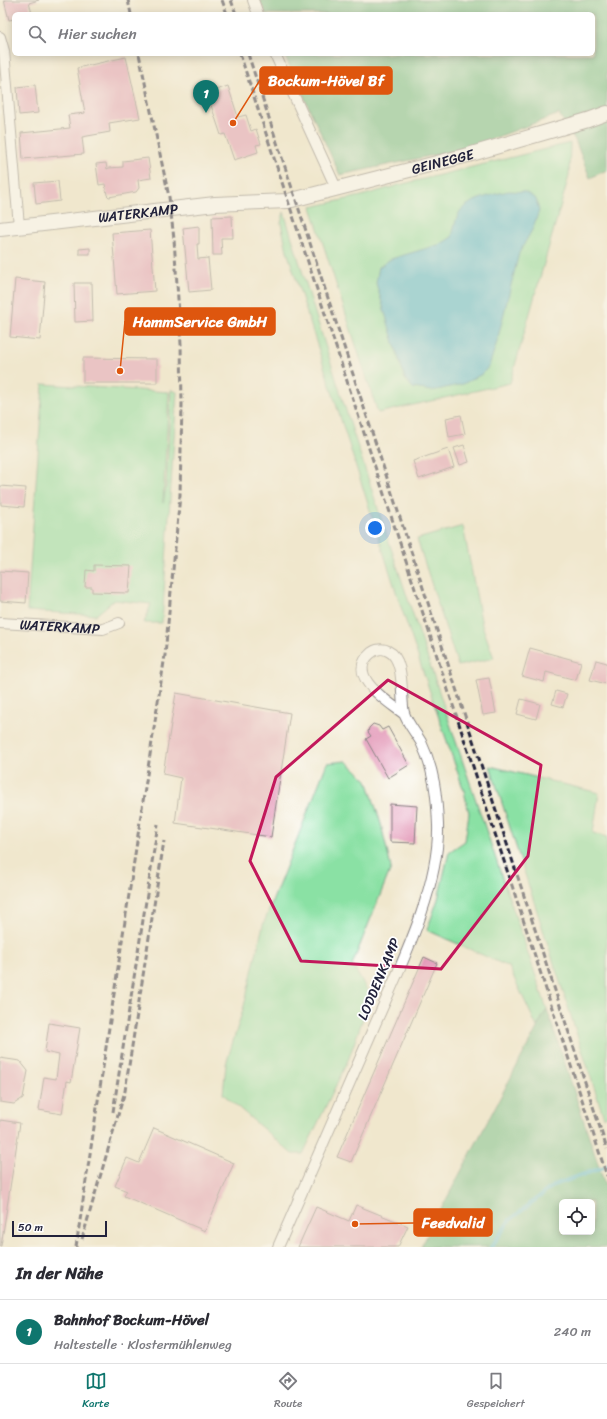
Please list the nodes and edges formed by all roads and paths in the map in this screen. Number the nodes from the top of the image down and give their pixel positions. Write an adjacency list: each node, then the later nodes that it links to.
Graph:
1 (253, 0): 2 (street)
2 (257, 12)
3 (0, 37): 8 (street)
4 (276, 56): 6 (street)
5 (607, 113): 6 (street, GEINEGGE)
6 (337, 190): 7 (street, GEINEGGE)
7 (276, 203): 8 (street, WATERKAMP)
8 (19, 226): 9 (street, WATERKAMP)
9 (0, 228)
10 (0, 623): 11 (street, WATERKAMP)
11 (119, 623)
12 (404, 714): 12 (street, LODDENKAMP); 13 (street, LODDENKAMP)
13 (278, 1247)

